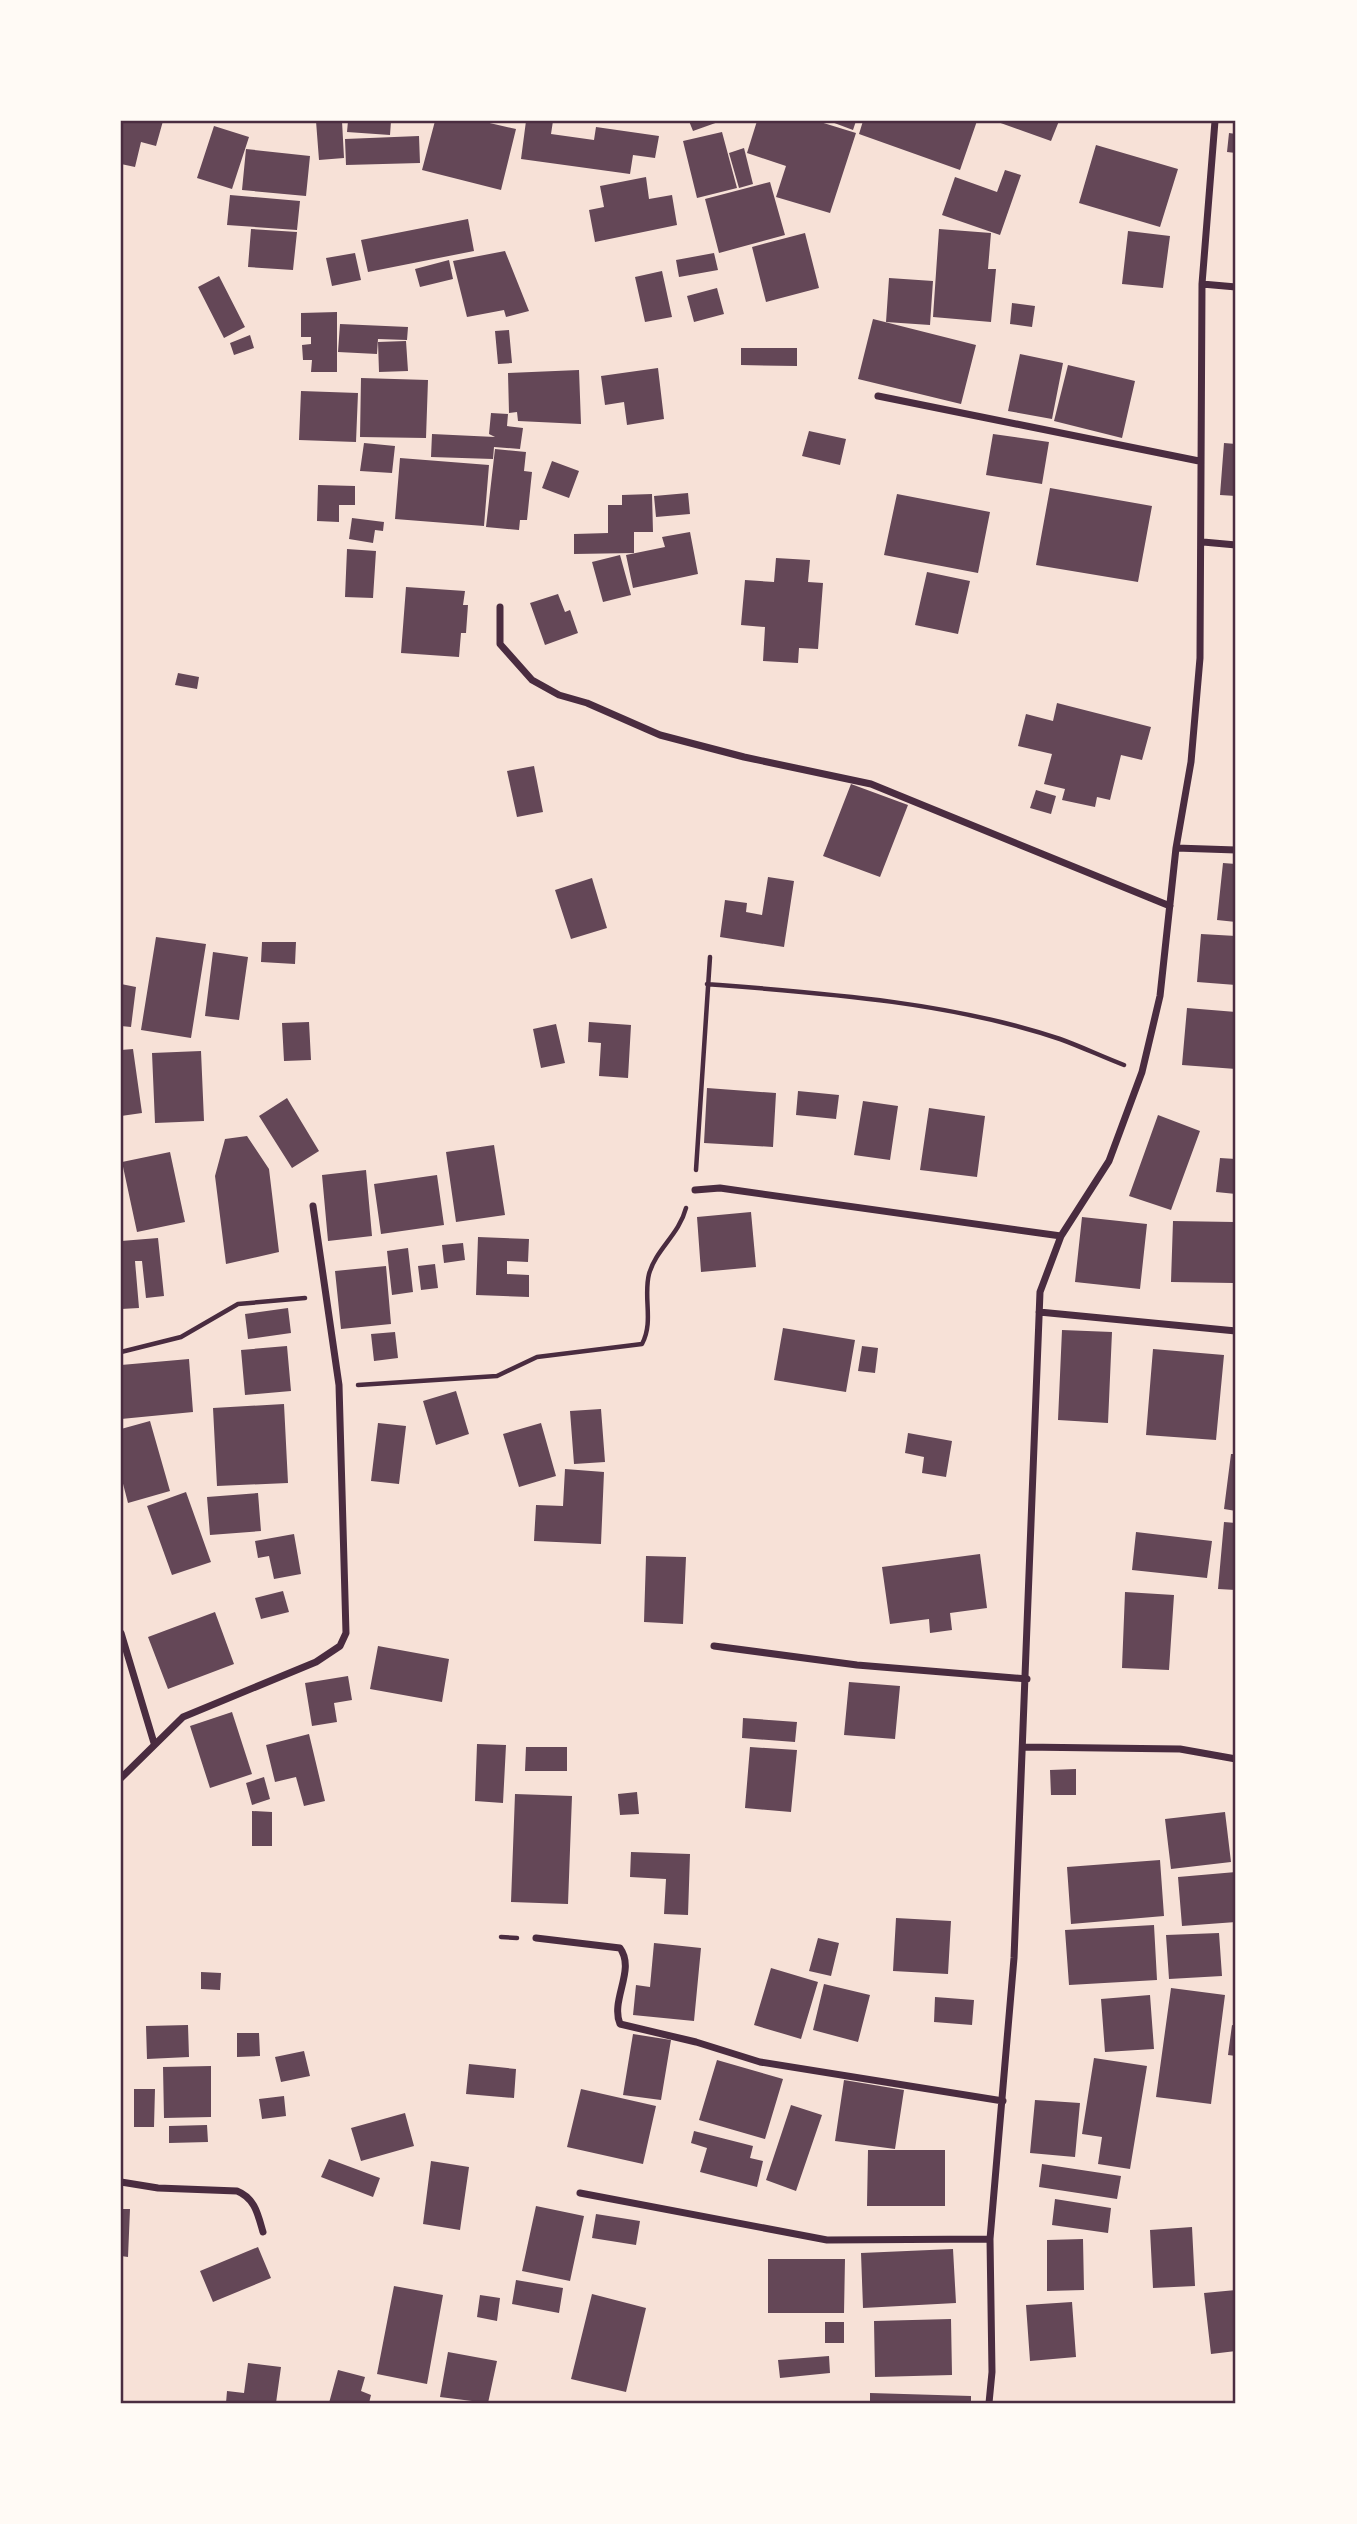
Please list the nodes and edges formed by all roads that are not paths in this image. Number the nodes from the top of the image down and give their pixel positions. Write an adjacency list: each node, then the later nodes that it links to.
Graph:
1 (1215, 121): 2 (street)
2 (1202, 284): 3 (street); 5 (street)
3 (1236, 287)
4 (878, 396): 5 (street)
5 (1199, 461): 6 (street)
6 (1203, 542): 7 (street); 9 (street)
7 (1236, 545)
8 (500, 607): 11 (street)
9 (1176, 848): 10 (street); 11 (street)
10 (1236, 850)
11 (1170, 906): 14 (street)
12 (695, 1190): 14 (street)
13 (313, 1206): 20 (street)
14 (1061, 1236): 15 (street)
15 (1039, 1312): 16 (street); 19 (street)
16 (1236, 1331)
17 (121, 1633): 20 (street)
18 (714, 1646): 19 (street)
19 (1027, 1679): 21 (street)
20 (154, 1743): 23 (street)
21 (1023, 1747): 22 (street); 25 (street)
22 (1236, 1759)
23 (121, 1778)
24 (536, 1938): 25 (street)
25 (1003, 2101): 29 (street)
26 (121, 2182): 28 (street)
27 (580, 2193): 29 (street)
28 (263, 2232)
29 (989, 2239): 30 (street)
30 (989, 2403)

